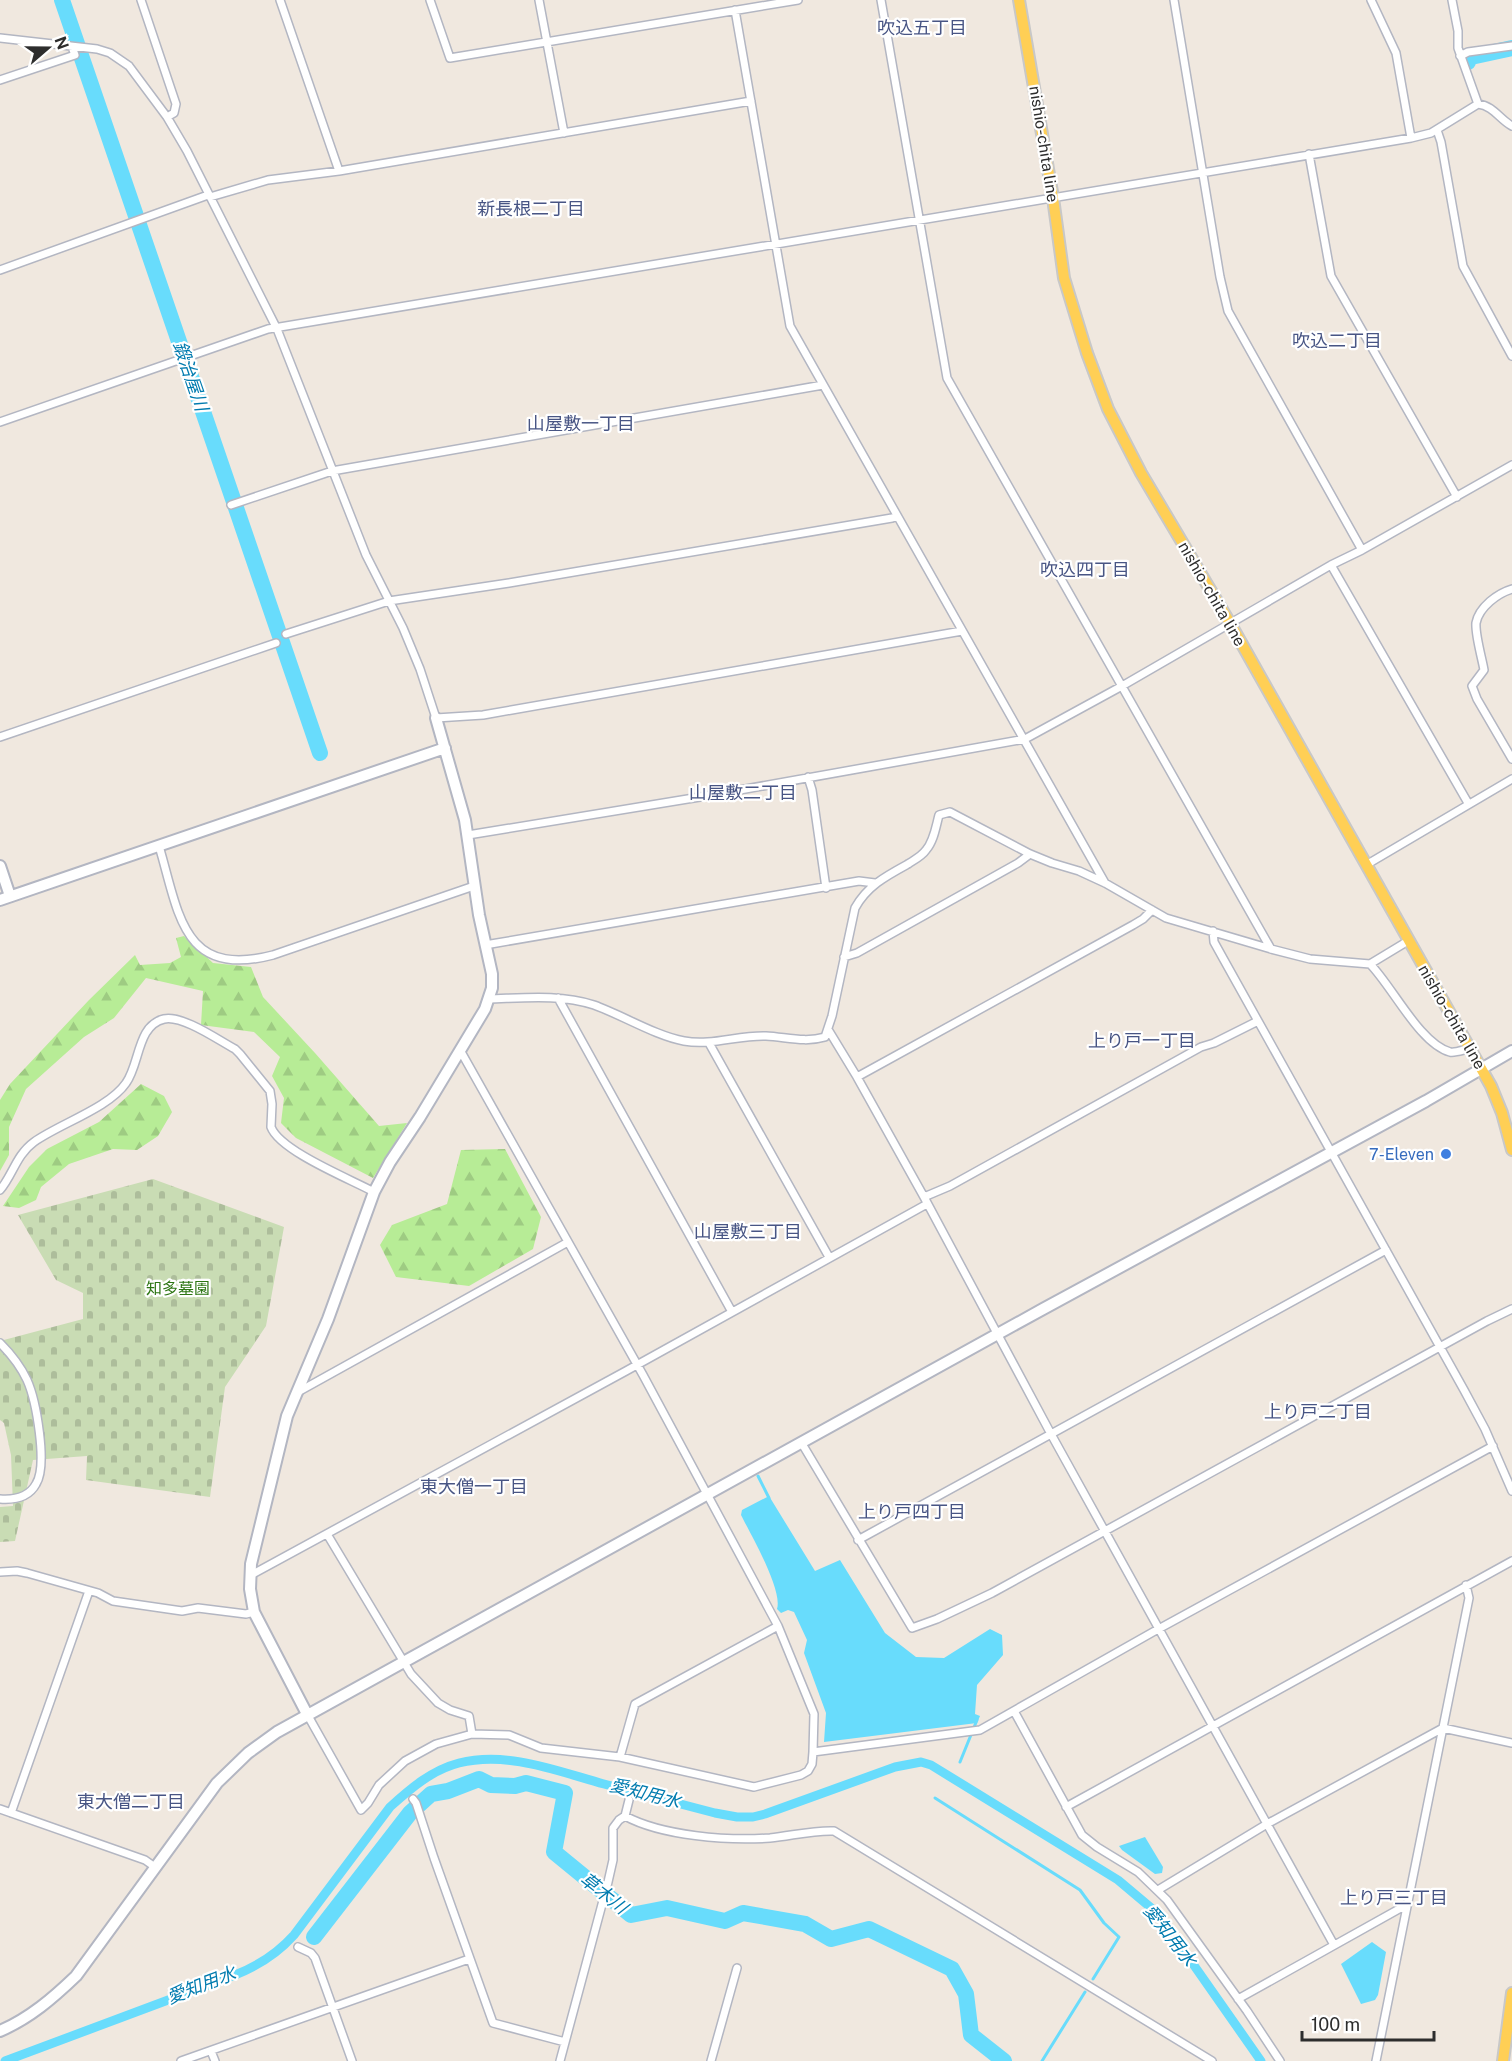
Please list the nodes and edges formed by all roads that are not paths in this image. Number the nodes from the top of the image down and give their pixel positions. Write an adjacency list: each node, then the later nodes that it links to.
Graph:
1 (141, 0): 20 (street)
2 (280, 0): 26 (street)
3 (430, 0): 13 (street)
4 (539, 0): 13 (street)
5 (798, 0): 11 (street)
6 (881, 0): 30 (street)
7 (1020, 0): 29 (main road, nishio-chita line)
8 (1174, 0): 27 (street)
9 (1371, 0): 24 (street)
10 (1452, 0): 16 (street)
11 (735, 10): 13 (street); 18 (street)
12 (0, 38): 15 (street)
13 (547, 41): 23 (street)
14 (1512, 46): 16 (street)
15 (73, 47): 17 (street); 20 (street)
16 (1460, 56): 19 (street)
17 (0, 80)
18 (751, 101): 23 (street); 31 (street)
19 (1478, 104): 21 (street); 22 (street)
20 (167, 117): 28 (street)
21 (1512, 126)
22 (1437, 130): 24 (street); 34 (street)
23 (564, 133): 26 (street)
24 (1410, 138): 25 (street)
25 (1309, 154): 27 (street); 39 (street)
26 (339, 171): 28 (street)
27 (1203, 173): 29 (street); 42 (street)
28 (209, 196): 32 (street); 33 (street)
29 (1053, 198): 30 (street); 46 (main road, nishio-chita line)
30 (918, 220): 31 (street); 50 (street)
31 (777, 243): 33 (street); 35 (street)
32 (0, 270)
33 (277, 329): 36 (street); 38 (street)
34 (1512, 356)
35 (823, 385): 38 (street); 41 (street)
36 (0, 422)
37 (1512, 465): 39 (street)
38 (332, 471): 40 (street); 45 (street)
39 (1457, 496): 42 (street)
40 (231, 505)
41 (897, 516): 45 (street); 47 (street)
42 (1362, 550): 43 (street)
43 (1331, 565): 46 (street); 58 (street)
44 (1512, 589): 55 (street)
45 (389, 601): 48 (street); 51 (street)
46 (1230, 623): 50 (street); 62 (main road, nishio-chita line)
47 (962, 631): 51 (street); 53 (street)
48 (286, 633)
49 (276, 643): 52 (street)
50 (1122, 686): 53 (street); 73 (street)
51 (436, 718): 54 (street)
52 (0, 737)
53 (1025, 739): 56 (street); 65 (street)
54 (445, 748): 59 (street); 60 (street)
55 (1512, 759)
56 (808, 777): 59 (street); 67 (street)
57 (1512, 779): 58 (street)
58 (1468, 803): 62 (street)
59 (468, 835): 66 (street)
60 (159, 846): 66 (street); 68 (street)
61 (1030, 854): 64 (street); 65 (street); 74 (street)
62 (1366, 865): 71 (main road, nishio-chita line)
63 (0, 866): 68 (street)
64 (875, 883): 67 (street); 74 (street)
65 (1105, 883): 69 (street)
66 (474, 886): 72 (street)
67 (826, 888): 72 (street)
68 (5, 898)
69 (1152, 910): 70 (street); 85 (street)
70 (1213, 931): 73 (street); 78 (street)
71 (1408, 941): 75 (street); 81 (main road, nishio-chita line)
72 (485, 945): 77 (street)
73 (1271, 949): 75 (street)
74 (844, 957): 79 (street)
75 (1370, 964): 81 (street)
76 (558, 998): 77 (street); 80 (street); 95 (street)
77 (489, 999): 82 (street)
78 (1258, 1021): 87 (street); 90 (street)
79 (828, 1031): 80 (street); 85 (street)
80 (710, 1043): 93 (street)
81 (1468, 1049): 84 (main road, nishio-chita line)
82 (460, 1050): 89 (street); 91 (street)
83 (1512, 1052): 84 (street)
84 (1481, 1069): 86 (main road, nishio-chita line); 87 (street)
85 (857, 1077): 90 (street)
86 (1512, 1150)
87 (1330, 1151): 92 (street); 96 (street)
88 (0, 1190): 89 (street)
89 (374, 1192): 100 (street)
90 (925, 1201): 93 (street); 96 (street)
91 (568, 1242): 99 (street); 100 (street)
92 (1386, 1250): 98 (street); 101 (street)
93 (829, 1257): 95 (street)
94 (1512, 1309): 98 (street)
95 (732, 1312): 99 (street)
96 (998, 1334): 101 (street); 102 (street)
97 (0, 1343): 106 (street)
98 (1440, 1347): 103 (street); 107 (street)
99 (636, 1364): 105 (street); 108 (street)
100 (296, 1393): 112 (street)
101 (1051, 1434): 107 (street); 109 (street)
102 (801, 1442): 105 (street); 109 (street)
103 (1493, 1446): 104 (street); 117 (street)
104 (1512, 1491)
105 (708, 1494): 116 (street); 118 (street)
106 (0, 1499)
107 (1105, 1531): 109 (street); 117 (street)
108 (327, 1534): 112 (street); 118 (street)
109 (858, 1540)
110 (1512, 1561): 113 (street)
111 (0, 1572): 114 (street)
112 (251, 1575): 115 (street)
113 (1466, 1585): 121 (street); 122 (street)
114 (89, 1591): 115 (street); 131 (street)
115 (254, 1612): 120 (street)
116 (778, 1626): 125 (street); 126 (street)
117 (1159, 1629): 119 (street); 121 (street)
118 (403, 1663): 120 (street); 123 (street)
119 (1014, 1711): 125 (street); 129 (street)
120 (307, 1714): 123 (street); 134 (street)
121 (1212, 1725): 129 (street); 133 (street)
122 (1443, 1728): 124 (street); 133 (street); 136 (street)
123 (472, 1734): 126 (street)
124 (1512, 1743)
125 (813, 1752): 126 (street)
126 (620, 1757)
127 (413, 1799): 139 (street)
128 (629, 1800): 132 (street)
129 (1066, 1807): 135 (street)
130 (0, 1809): 131 (street)
131 (10, 1813): 134 (street)
132 (625, 1816): 145 (street); 152 (street)
133 (1267, 1824): 135 (street); 137 (street)
134 (155, 1867): 144 (street)
135 (1158, 1890): 142 (street)
136 (1408, 1904): 137 (street); 154 (street)
137 (1334, 1945): 142 (street)
138 (298, 1947): 143 (street)
139 (469, 1959): 143 (street); 145 (street)
140 (736, 1968): 151 (street)
141 (1512, 1993): 155 (main road)
142 (1238, 1999): 153 (street)
143 (332, 2007): 146 (street); 149 (street)
144 (0, 2031)
145 (565, 2042): 150 (street)
146 (211, 2050): 147 (street); 148 (street)
147 (181, 2061)
148 (215, 2061)
149 (352, 2061)
150 (560, 2061)
151 (711, 2061)
152 (1212, 2061)
153 (1280, 2061)
154 (1376, 2061)
155 (1503, 2061)

